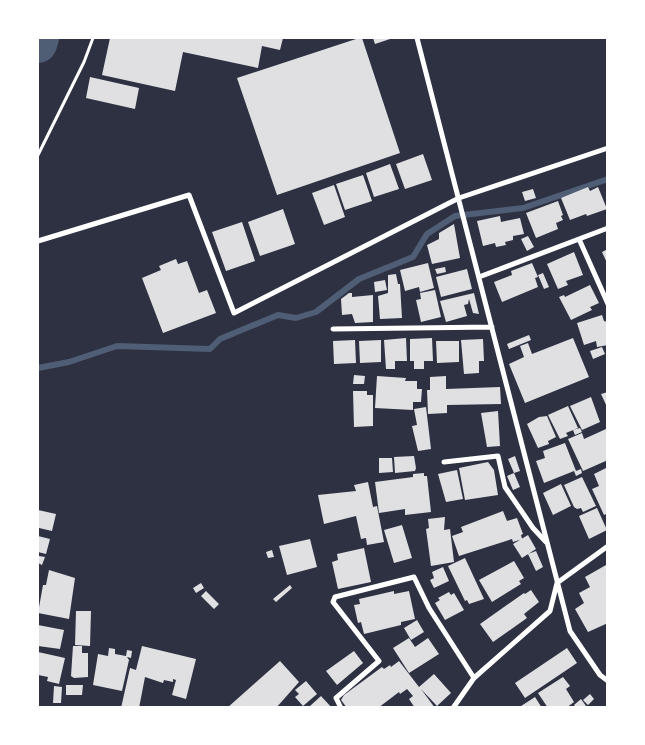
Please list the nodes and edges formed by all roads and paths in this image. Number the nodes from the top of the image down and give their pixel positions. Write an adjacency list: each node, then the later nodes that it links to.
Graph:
1 (94, 38): 4 (path)
2 (417, 38): 5 (street)
3 (608, 148): 5 (street)
4 (38, 155)
5 (458, 198): 8 (street); 9 (street)
6 (608, 228): 7 (street)
7 (579, 239): 9 (street); 10 (street)
8 (38, 241)
9 (479, 277): 11 (street)
10 (608, 304)
11 (492, 327): 12 (street); 14 (street)
12 (333, 329)
13 (444, 462): 14 (street)
14 (546, 542): 16 (street)
15 (608, 546): 16 (street)
16 (557, 584): 17 (street); 18 (street)
17 (474, 678): 19 (street); 20 (street)
18 (608, 680)
19 (340, 708)
20 (453, 708)

